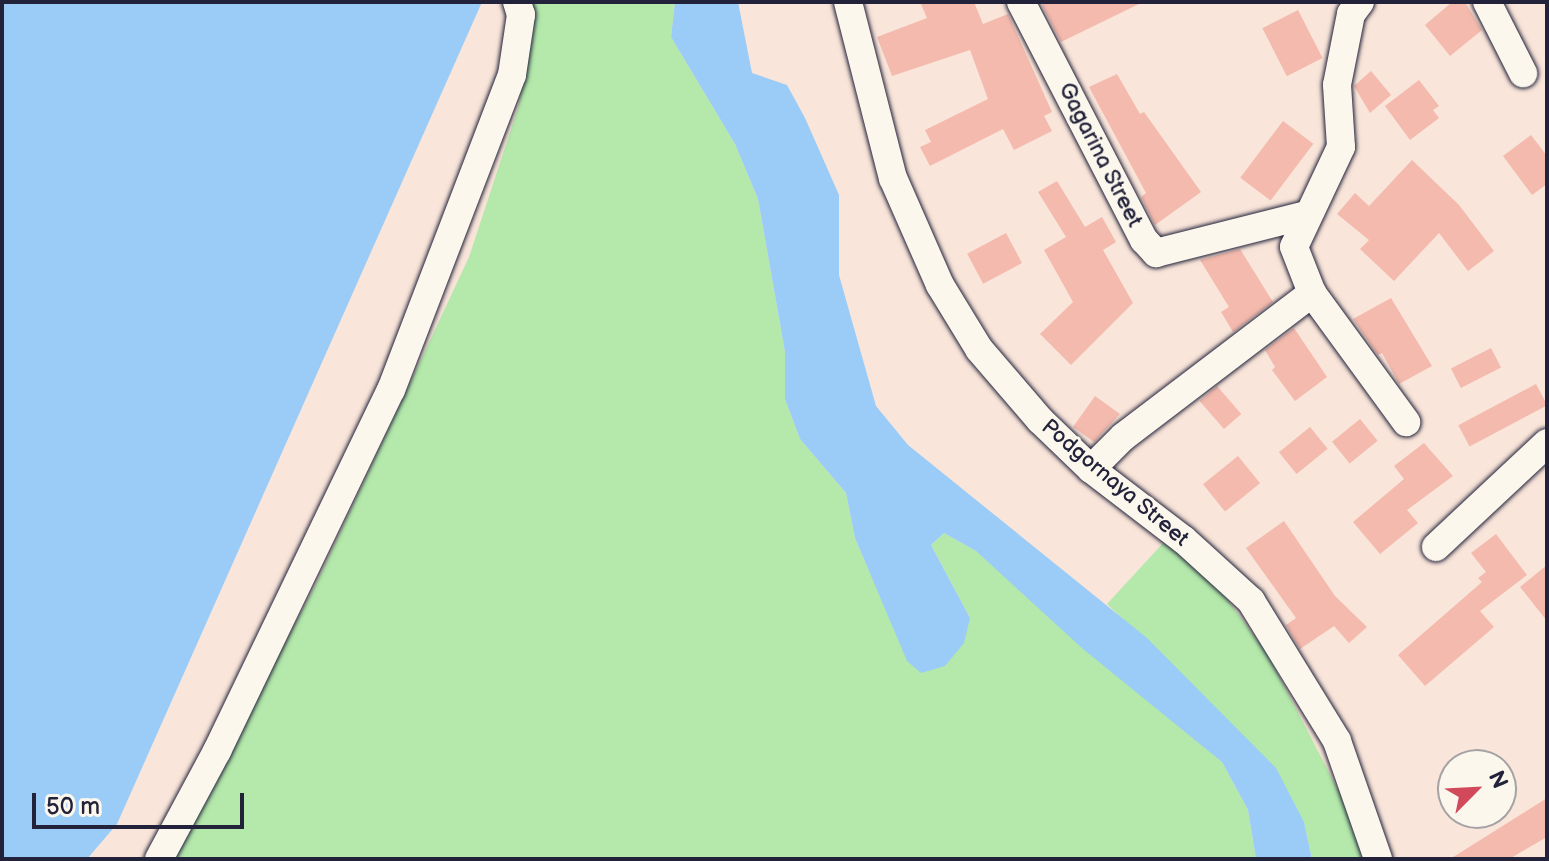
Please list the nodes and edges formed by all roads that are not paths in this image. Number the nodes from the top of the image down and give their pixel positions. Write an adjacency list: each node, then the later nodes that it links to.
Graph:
1 (517, 2): 13 (street)
2 (848, 2): 11 (street, Podgornaya Street)
3 (1021, 2): 7 (street, Gagarina Street)
4 (1360, 2): 7 (street)
5 (1487, 2): 6 (street)
6 (1523, 73)
7 (1306, 215): 8 (street)
8 (1312, 293): 9 (street); 11 (street)
9 (1406, 422)
10 (1547, 443): 12 (street)
11 (1091, 469): 14 (street, Podgornaya Street)
12 (1436, 547)
13 (159, 859)
14 (1378, 859)

